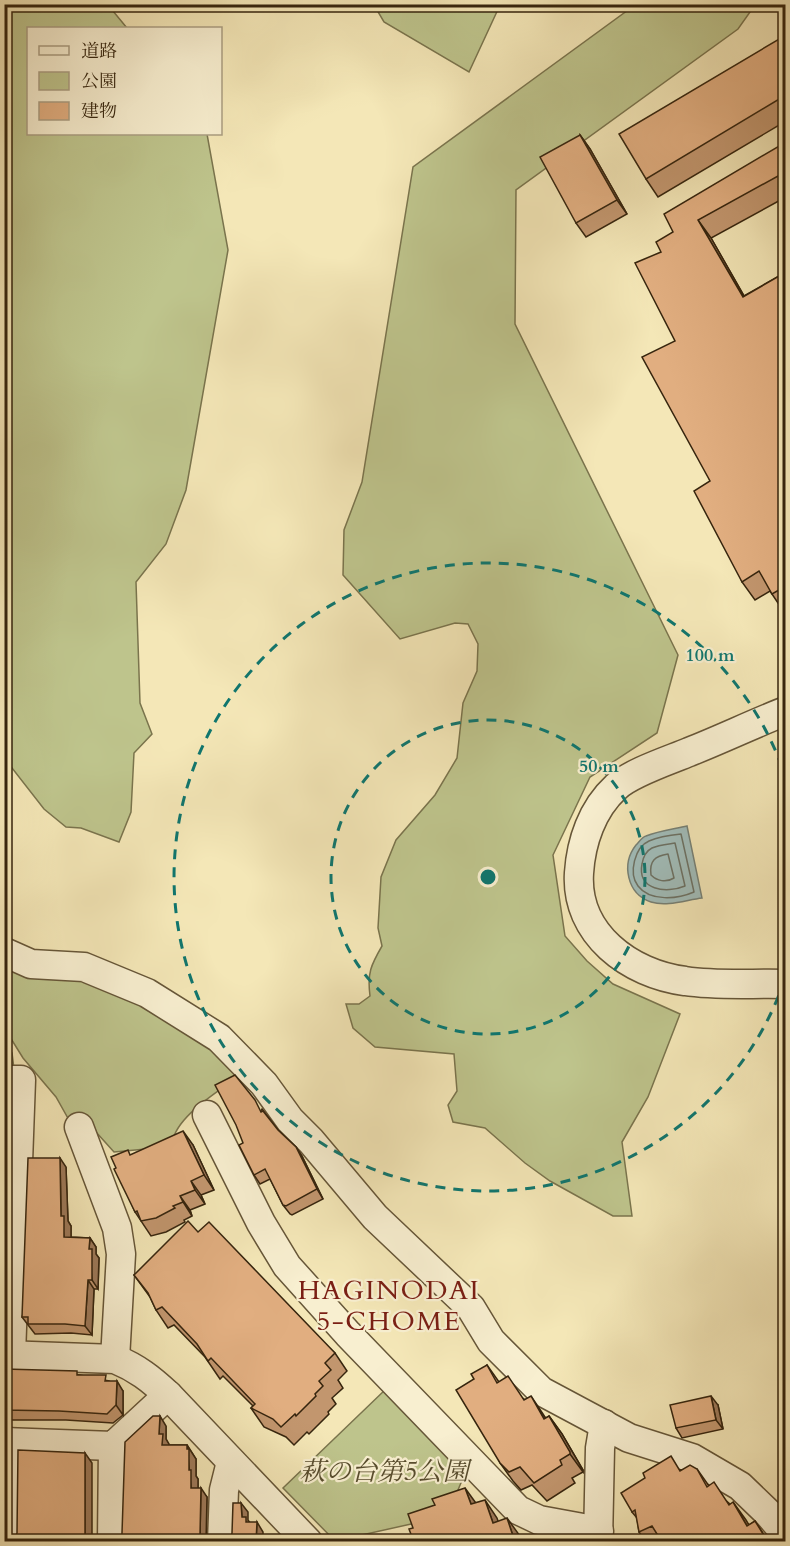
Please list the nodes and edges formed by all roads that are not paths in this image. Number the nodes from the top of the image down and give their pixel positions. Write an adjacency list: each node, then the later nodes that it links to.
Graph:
1 (786, 711): 3 (street)
2 (4, 952): 10 (street)
3 (786, 984)
4 (4, 1080): 7 (street)
5 (207, 1115): 15 (street)
6 (79, 1128): 8 (street)
7 (8, 1355): 8 (street)
8 (115, 1359): 9 (street)
9 (168, 1395): 12 (street); 13 (street)
10 (604, 1424): 14 (street); 15 (street)
11 (7, 1442): 12 (street); 16 (street)
12 (113, 1446): 17 (street)
13 (231, 1462): 18 (street); 19 (street)
14 (786, 1534)
15 (598, 1536)
16 (7, 1542)
17 (112, 1542)
18 (222, 1542)
19 (308, 1542)

